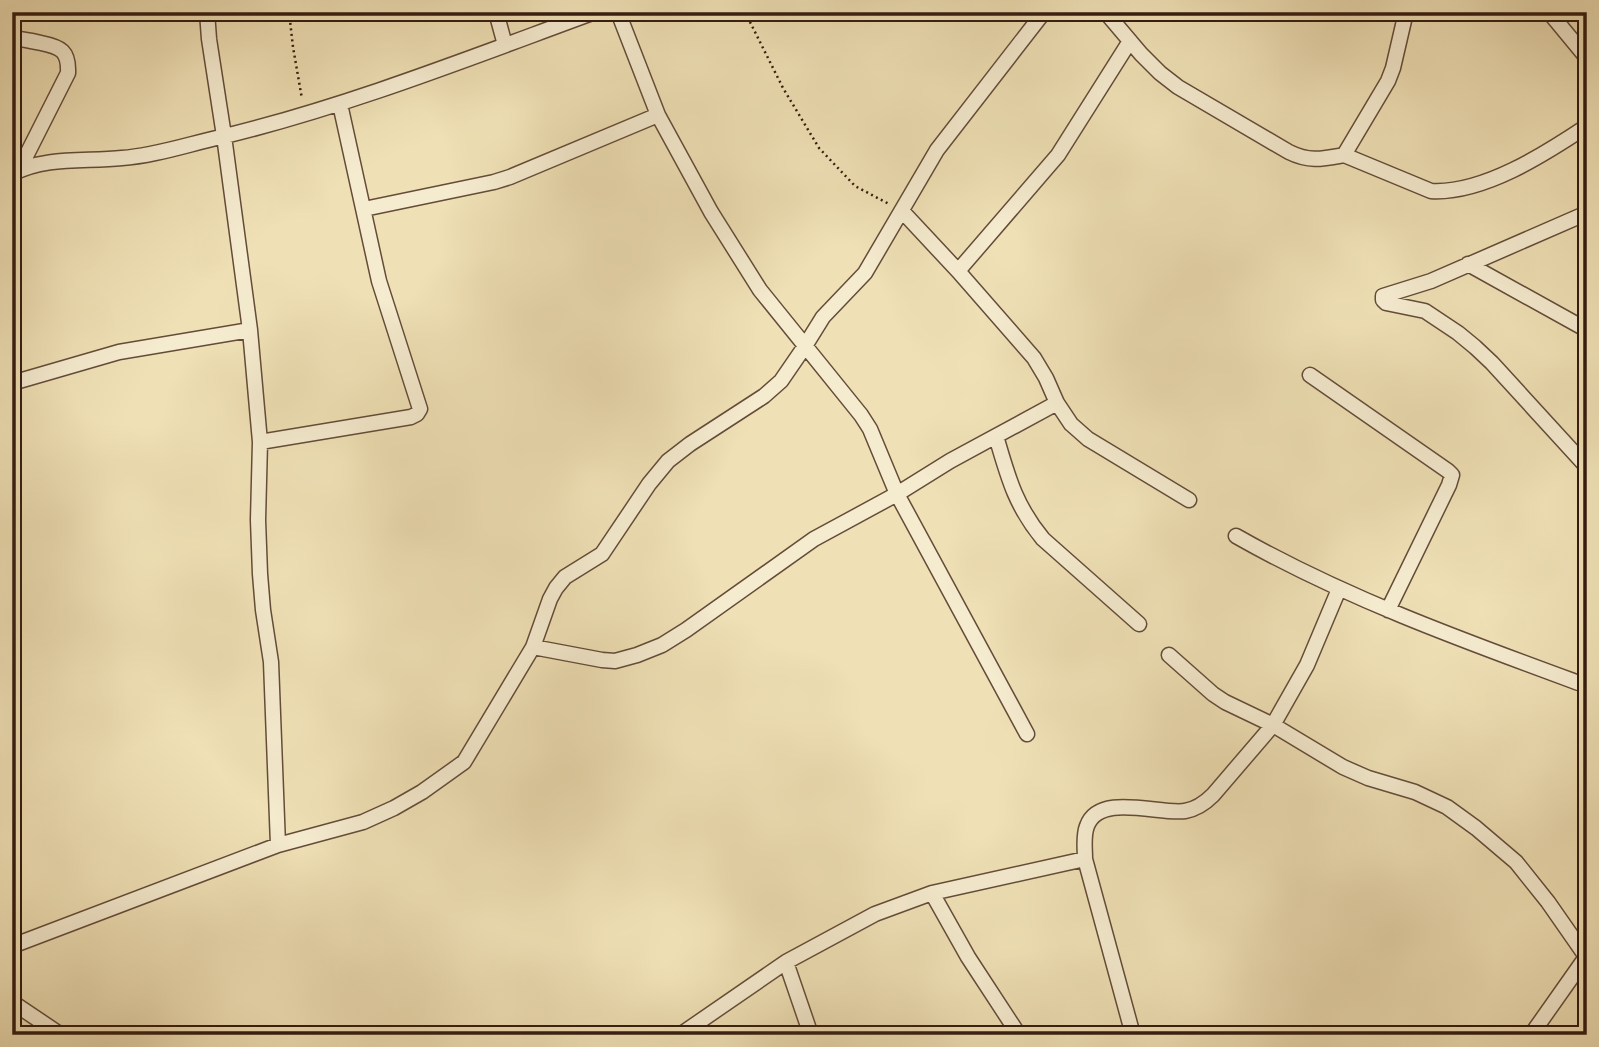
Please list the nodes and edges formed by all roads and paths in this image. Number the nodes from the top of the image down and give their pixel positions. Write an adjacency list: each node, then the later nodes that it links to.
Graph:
1 (207, 12): 19 (street)
2 (289, 12): 16 (path)
3 (496, 12): 13 (street)
4 (595, 12): 13 (street)
5 (618, 12): 17 (street)
6 (745, 12): 23 (path)
7 (1044, 12): 23 (street)
8 (1406, 12): 20 (street)
9 (1549, 12): 14 (street)
10 (1106, 13): 12 (street)
11 (12, 38): 21 (street)
12 (1130, 41): 20 (street); 26 (street)
13 (505, 45): 15 (street)
14 (1587, 58)
15 (340, 104): 16 (street); 22 (street)
16 (305, 114): 19 (street)
17 (658, 116): 22 (street); 29 (street)
18 (1587, 126): 20 (street)
19 (224, 136): 21 (street); 27 (street)
20 (1344, 155)
21 (15, 172)
22 (364, 209): 34 (street)
23 (902, 211): 26 (street); 29 (street)
24 (1587, 213): 25 (street)
25 (1468, 264): 28 (street); 35 (street)
26 (958, 271): 32 (street)
27 (250, 330): 31 (street); 34 (street)
28 (1587, 330)
29 (806, 346): 36 (street); 42 (street)
30 (1310, 375): 40 (street)
31 (12, 383)
32 (1057, 403): 33 (street); 37 (street)
33 (996, 436): 36 (street); 41 (street)
34 (260, 442): 47 (street)
35 (1587, 467)
36 (897, 494): 42 (street); 46 (street)
37 (1189, 500)
38 (1236, 536): 39 (street)
39 (1339, 589): 40 (street); 45 (street)
40 (1388, 610): 44 (street)
41 (1139, 624)
42 (533, 647): 47 (street)
43 (1169, 655): 45 (street)
44 (1587, 686)
45 (1273, 725): 48 (street); 51 (street)
46 (1027, 734)
47 (278, 845): 50 (street)
48 (1085, 859): 49 (street); 58 (street)
49 (932, 893): 52 (street); 57 (street)
50 (12, 946)
51 (1586, 958): 59 (street)
52 (786, 962): 55 (street); 56 (street)
53 (12, 1002): 54 (street)
54 (61, 1035)
55 (680, 1035)
56 (811, 1035)
57 (1020, 1035)
58 (1133, 1035)
59 (1531, 1035)

